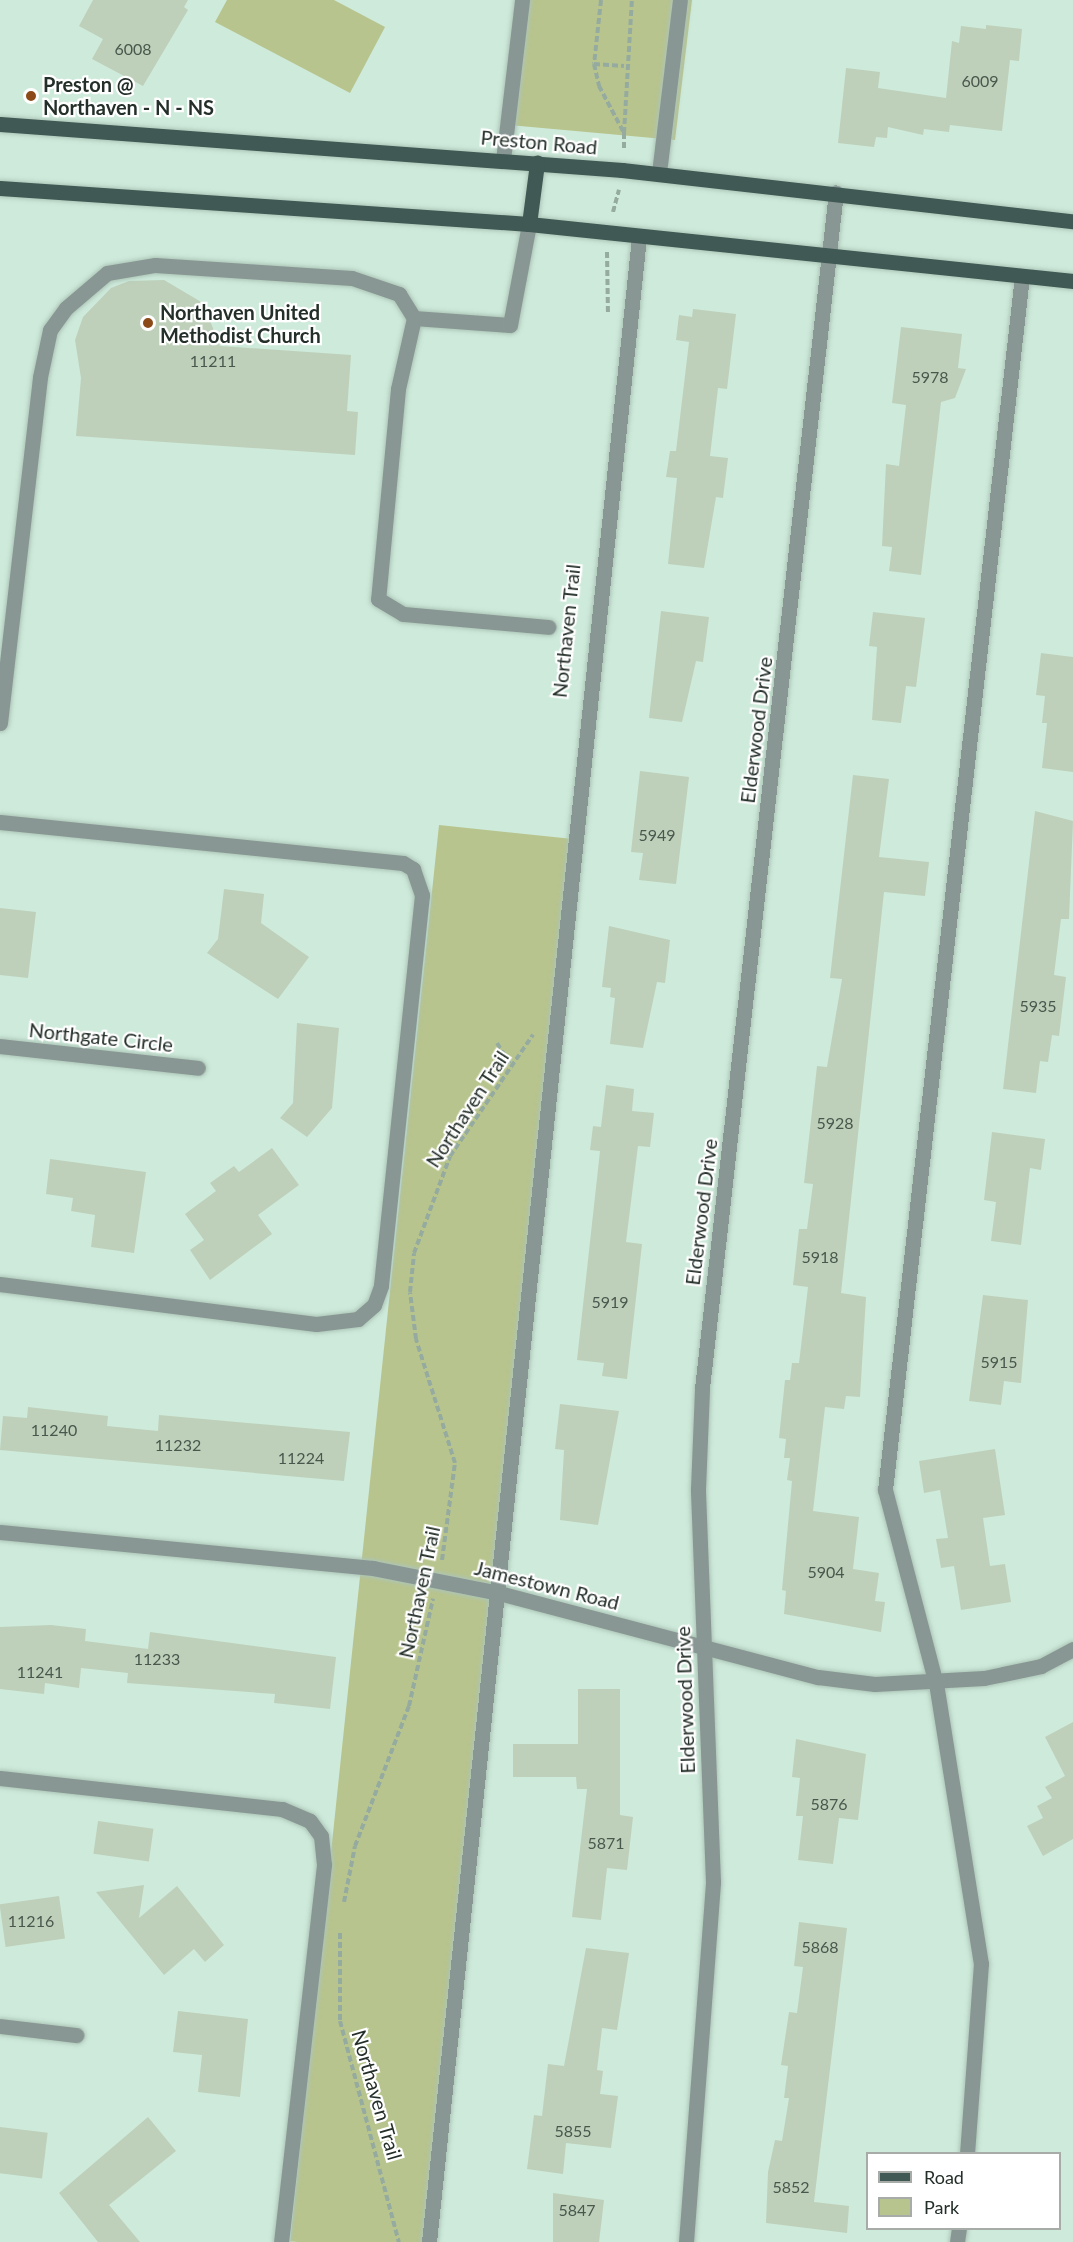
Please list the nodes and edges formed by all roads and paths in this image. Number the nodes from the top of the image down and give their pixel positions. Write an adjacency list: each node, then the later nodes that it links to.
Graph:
1 (522, 0): 10 (street)
2 (601, 0): 5 (path)
3 (632, 0): 6 (path)
4 (680, 0): 12 (street)
5 (594, 64): 6 (path); 8 (path)
6 (624, 66): 8 (path)
7 (0, 124): 10 (main road, Preston Road)
8 (624, 133): 9 (path)
9 (624, 150)
10 (503, 160): 11 (main road, Preston Road)
11 (537, 163): 12 (main road, Preston Road); 18 (main road)
12 (659, 173): 15 (main road, Preston Road)
13 (0, 188): 18 (main road)
14 (619, 192): 16 (path)
15 (836, 192): 17 (main road, Preston Road); 21 (street, Elderwood Drive)
16 (613, 212)
17 (1073, 221)
18 (529, 224): 19 (main road); 24 (street)
19 (639, 236): 21 (main road); 37 (street)
20 (607, 253): 25 (path)
21 (830, 255): 22 (main road); 39 (street, Elderwood Drive)
22 (1022, 276): 23 (main road); 40 (street)
23 (1073, 281)
24 (414, 318): 26 (street); 27 (street)
25 (609, 322)
26 (548, 627)
27 (0, 723)
28 (0, 822): 34 (street)
29 (536, 1028): 32 (path, Northaven Trail)
30 (497, 1043): 32 (path)
31 (0, 1046): 33 (street, Northgate Circle)
32 (512, 1065): 36 (path, Northaven Trail)
33 (198, 1068)
34 (0, 1284)
35 (0, 1532): 36 (street, Jamestown Road)
36 (438, 1580): 37 (street, Jamestown Road); 42 (path, Northaven Trail)
37 (499, 1593): 39 (street, Jamestown Road); 49 (street)
38 (1073, 1648): 40 (street, Jamestown Road)
39 (705, 1649): 40 (street, Jamestown Road); 50 (street, Elderwood Drive)
40 (936, 1684): 46 (street)
41 (0, 1778): 47 (street)
42 (342, 1912)
43 (341, 1923): 48 (path, Northaven Trail)
44 (0, 2026): 45 (street)
45 (76, 2035)
46 (967, 2152)
47 (281, 2242)
48 (399, 2242)
49 (429, 2242)
50 (686, 2242)

